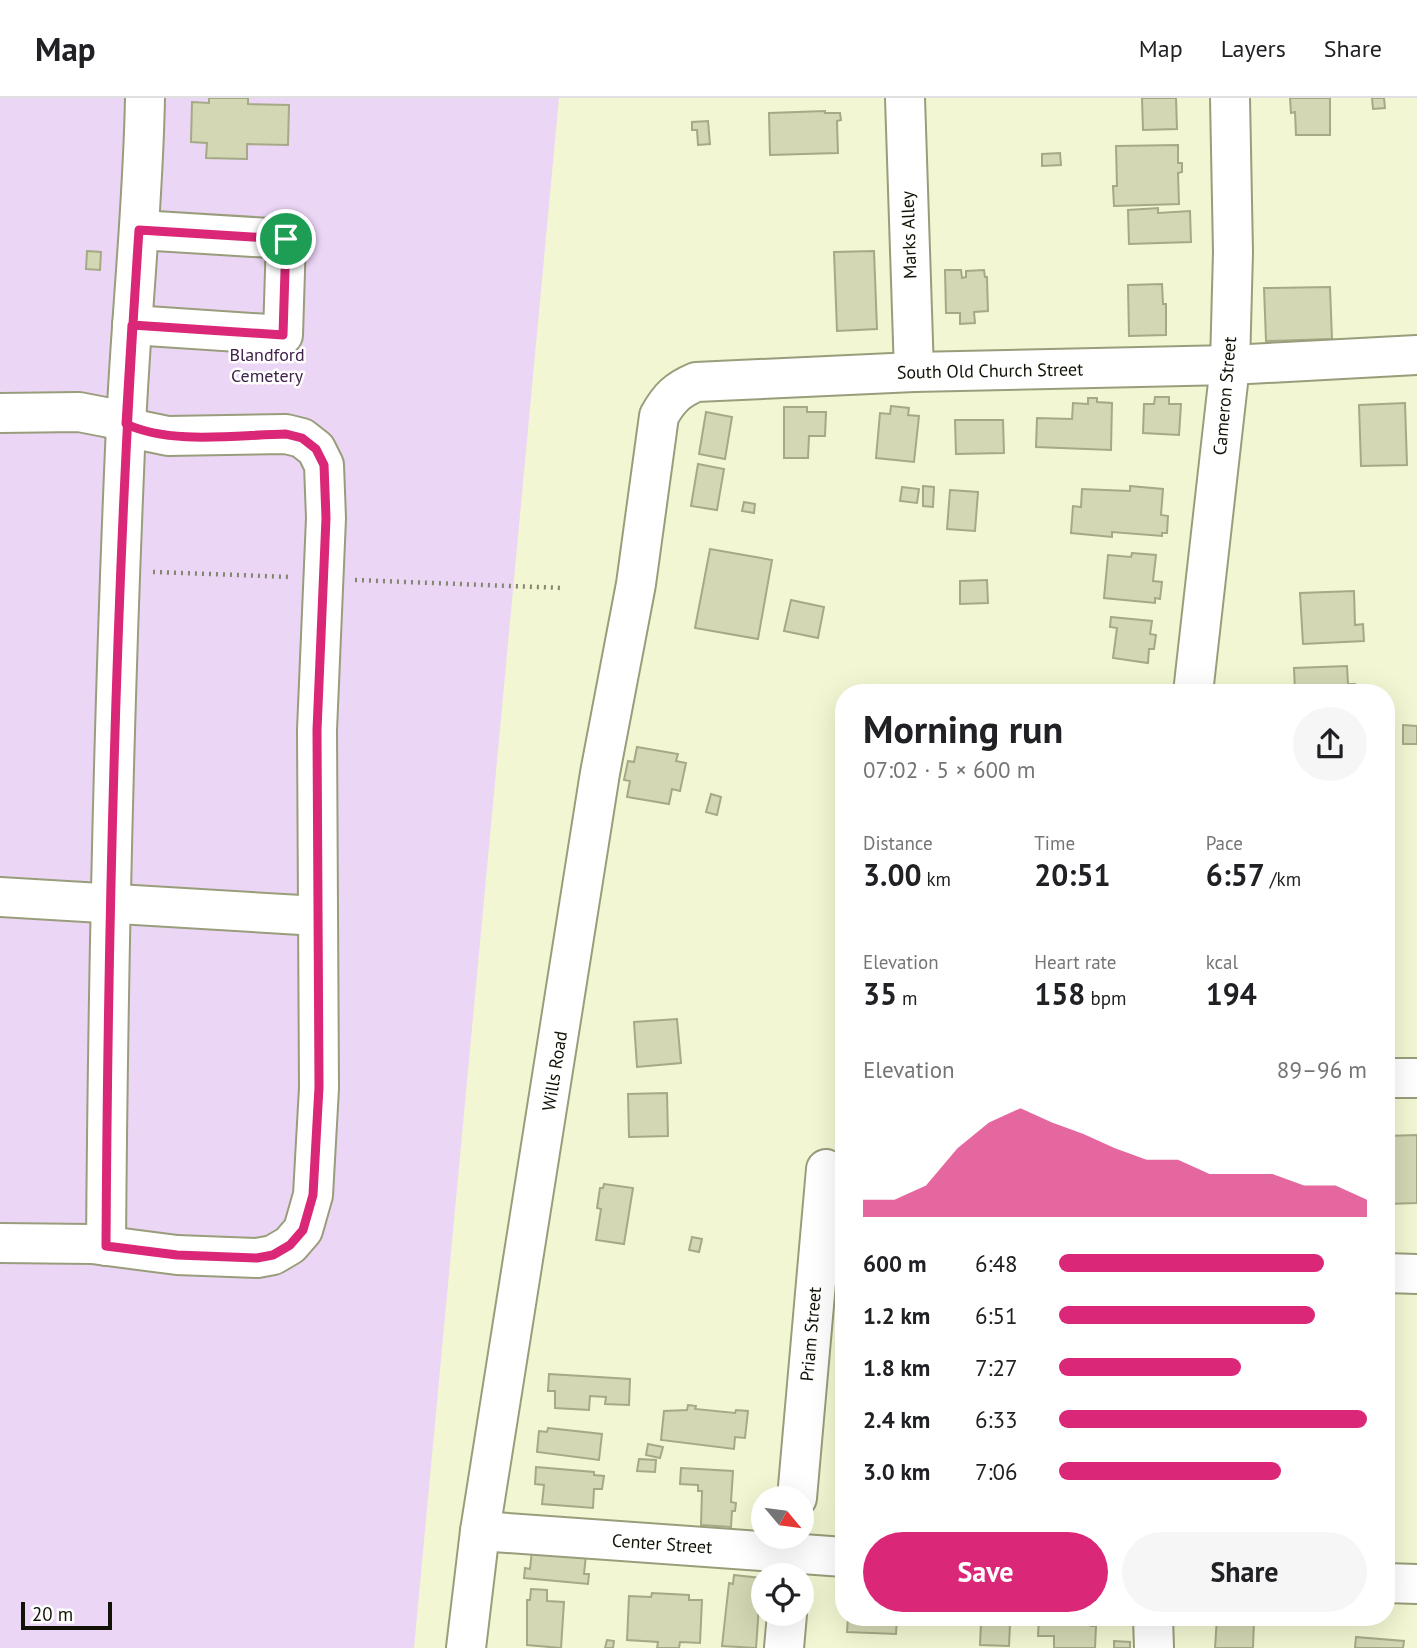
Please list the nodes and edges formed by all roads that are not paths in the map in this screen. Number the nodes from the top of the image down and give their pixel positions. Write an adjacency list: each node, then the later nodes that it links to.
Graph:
1 (145, 98): 4 (street)
2 (905, 98): 8 (street, Marks Alley)
3 (1230, 98): 7 (street, Cameron Street)
4 (139, 230): 5 (street); 5 (street)
5 (132, 325): 10 (street)
6 (1417, 355): 7 (street, South Old Church Street)
7 (1230, 365): 8 (street, South Old Church Street); 12 (street, Cameron Street)
8 (914, 372): 11 (street, South Old Church Street)
9 (0, 413): 10 (street)
10 (126, 424): 14 (street); 15 (street)
11 (648, 495): 24 (street, Wills Road)
12 (1195, 684)
13 (0, 897): 14 (street)
14 (111, 904): 15 (street); 20 (street)
15 (318, 916): 20 (street)
16 (1395, 1078): 17 (street)
17 (1417, 1078)
18 (826, 1169): 23 (street, Priam Street)
19 (0, 1242): 20 (street)
20 (106, 1246)
21 (1395, 1273): 22 (street)
22 (1417, 1273)
23 (798, 1486)
24 (481, 1531): 25 (street, Center Street); 31 (street, Wills Road)
25 (792, 1555): 26 (street, Center Street)
26 (835, 1557)
27 (1395, 1583): 28 (street)
28 (1417, 1584)
29 (786, 1626): 32 (street)
30 (1153, 1626): 33 (street)
31 (466, 1648)
32 (783, 1648)
33 (1154, 1648)

